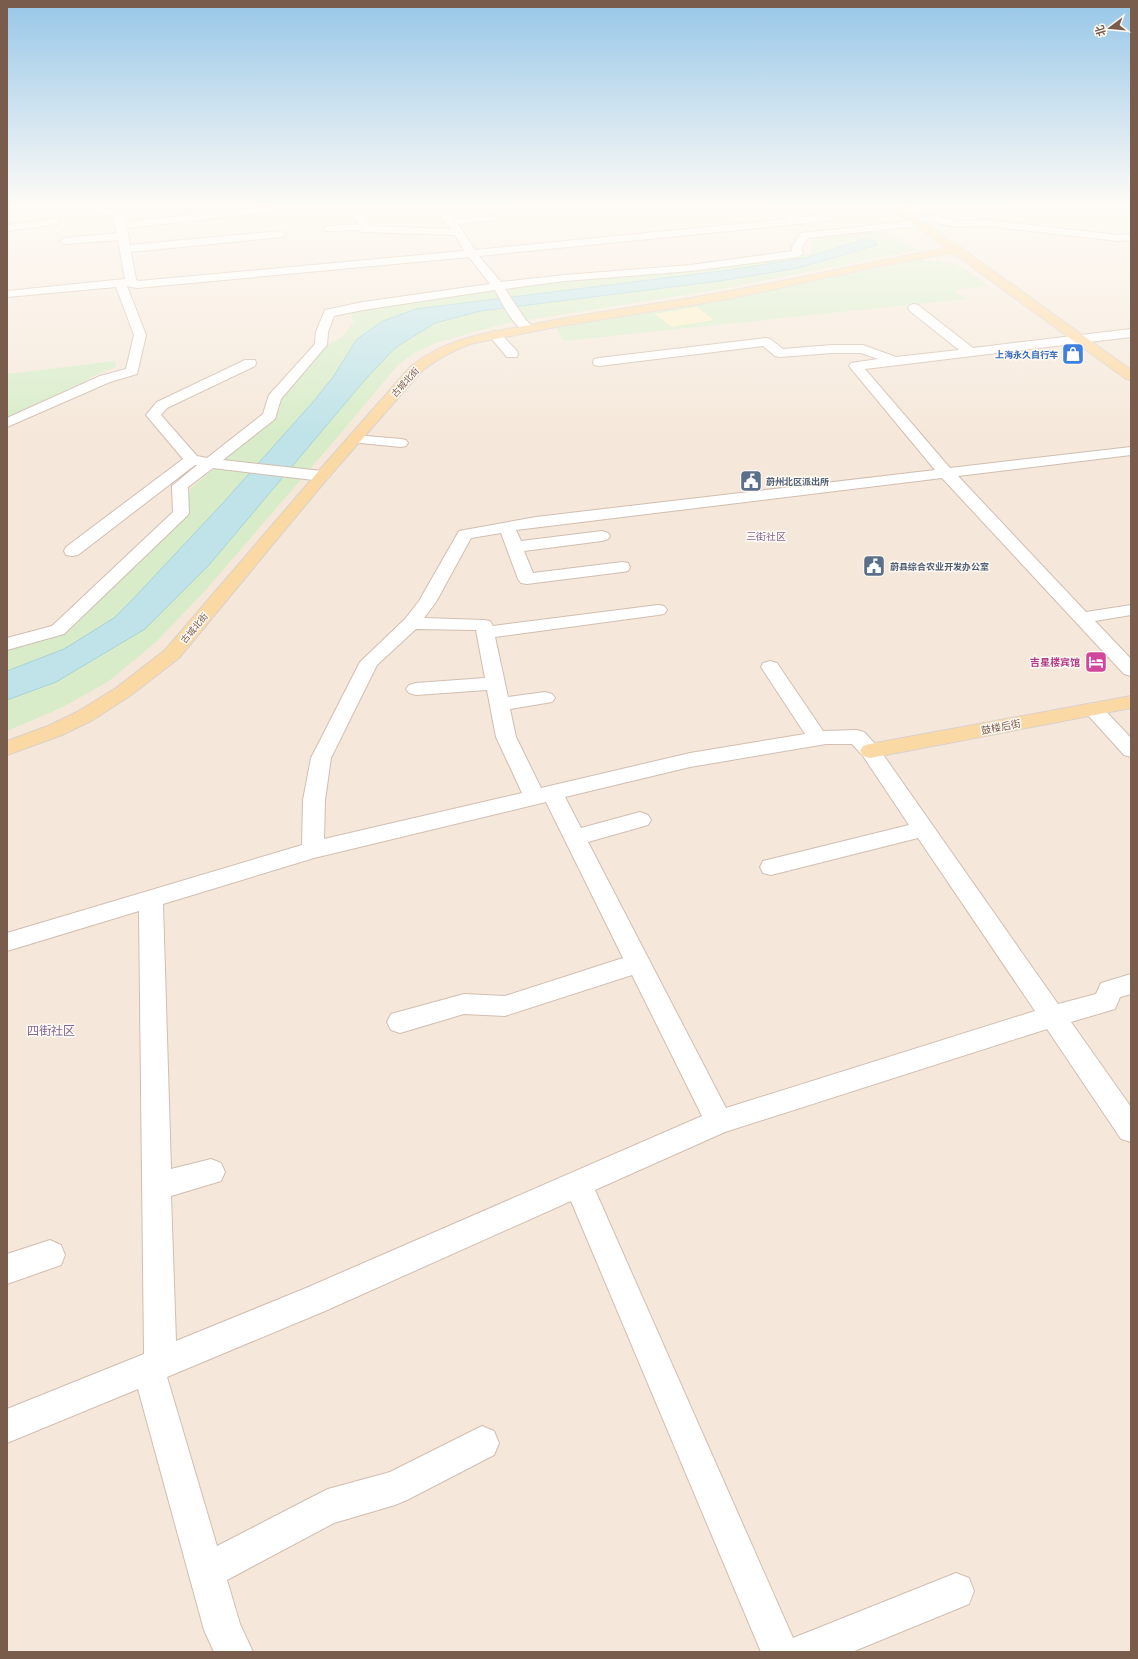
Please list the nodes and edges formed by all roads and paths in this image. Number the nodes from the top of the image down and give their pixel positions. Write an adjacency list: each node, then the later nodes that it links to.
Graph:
1 (178, 281): 6 (street)
2 (493, 281): 7 (street)
3 (542, 281): 7 (street)
4 (793, 281): 10 (main road, 古城北街)
5 (1003, 281): 13 (main road)
6 (126, 282): 8 (street); 20 (street)
7 (498, 288): 10 (street); 25 (street)
8 (7, 294)
9 (914, 308): 14 (street)
10 (524, 325): 12 (main road, 古城北街)
11 (1131, 333): 13 (street)
12 (495, 335): 15 (street); 21 (main road, 古城北街)
13 (1078, 339): 14 (street); 19 (main road)
14 (970, 352): 17 (street)
15 (512, 354)
16 (599, 362): 17 (street)
17 (894, 362): 26 (street)
18 (250, 363): 24 (street)
19 (1131, 376)
20 (7, 423)
21 (355, 439): 22 (street); 27 (main road, 古城北街)
22 (401, 443)
23 (1131, 451): 26 (street)
24 (192, 460): 25 (street); 31 (street)
25 (214, 464): 27 (street); 39 (street)
26 (947, 474): 28 (street); 36 (street)
27 (322, 476): 49 (main road, 古城北街)
28 (507, 527): 30 (street); 37 (street)
29 (602, 536): 30 (street)
30 (515, 547): 32 (street)
31 (72, 551)
32 (622, 567)
33 (1118, 596): 36 (street)
34 (658, 610): 38 (street)
35 (1131, 610): 36 (street)
36 (1076, 612): 41 (street)
37 (411, 623): 38 (street); 56 (street)
38 (486, 633): 42 (street)
39 (7, 644)
40 (770, 666): 48 (street)
41 (1131, 670)
42 (495, 683): 43 (street); 46 (street)
43 (416, 689)
44 (545, 698): 46 (street)
45 (1131, 702): 47 (main road, 鼓楼后街)
46 (499, 704): 52 (street)
47 (1093, 709): 50 (street); 51 (main road, 鼓楼后街)
48 (818, 738): 51 (street); 52 (street)
49 (7, 748)
50 (1131, 750)
51 (870, 751): 54 (street)
52 (544, 795): 55 (street); 56 (street)
53 (640, 820): 55 (street)
54 (924, 829): 57 (street); 62 (street)
55 (575, 838): 60 (street)
56 (313, 850): 58 (street)
57 (771, 867)
58 (151, 899): 59 (street); 68 (street)
59 (7, 942)
60 (638, 963): 63 (street); 64 (street)
61 (1131, 984): 62 (street)
62 (1053, 1016): 64 (street); 65 (street)
63 (400, 1022)
64 (719, 1122): 67 (street)
65 (1131, 1130)
66 (211, 1172): 68 (street)
67 (578, 1184): 71 (street); 77 (street)
68 (157, 1186): 71 (street)
69 (50, 1255): 70 (street)
70 (7, 1269)
71 (154, 1365): 72 (street); 74 (street)
72 (7, 1426)
73 (482, 1443): 74 (street)
74 (206, 1570): 76 (street)
75 (956, 1591): 78 (street)
76 (234, 1652)
77 (780, 1652)
78 (806, 1652)

